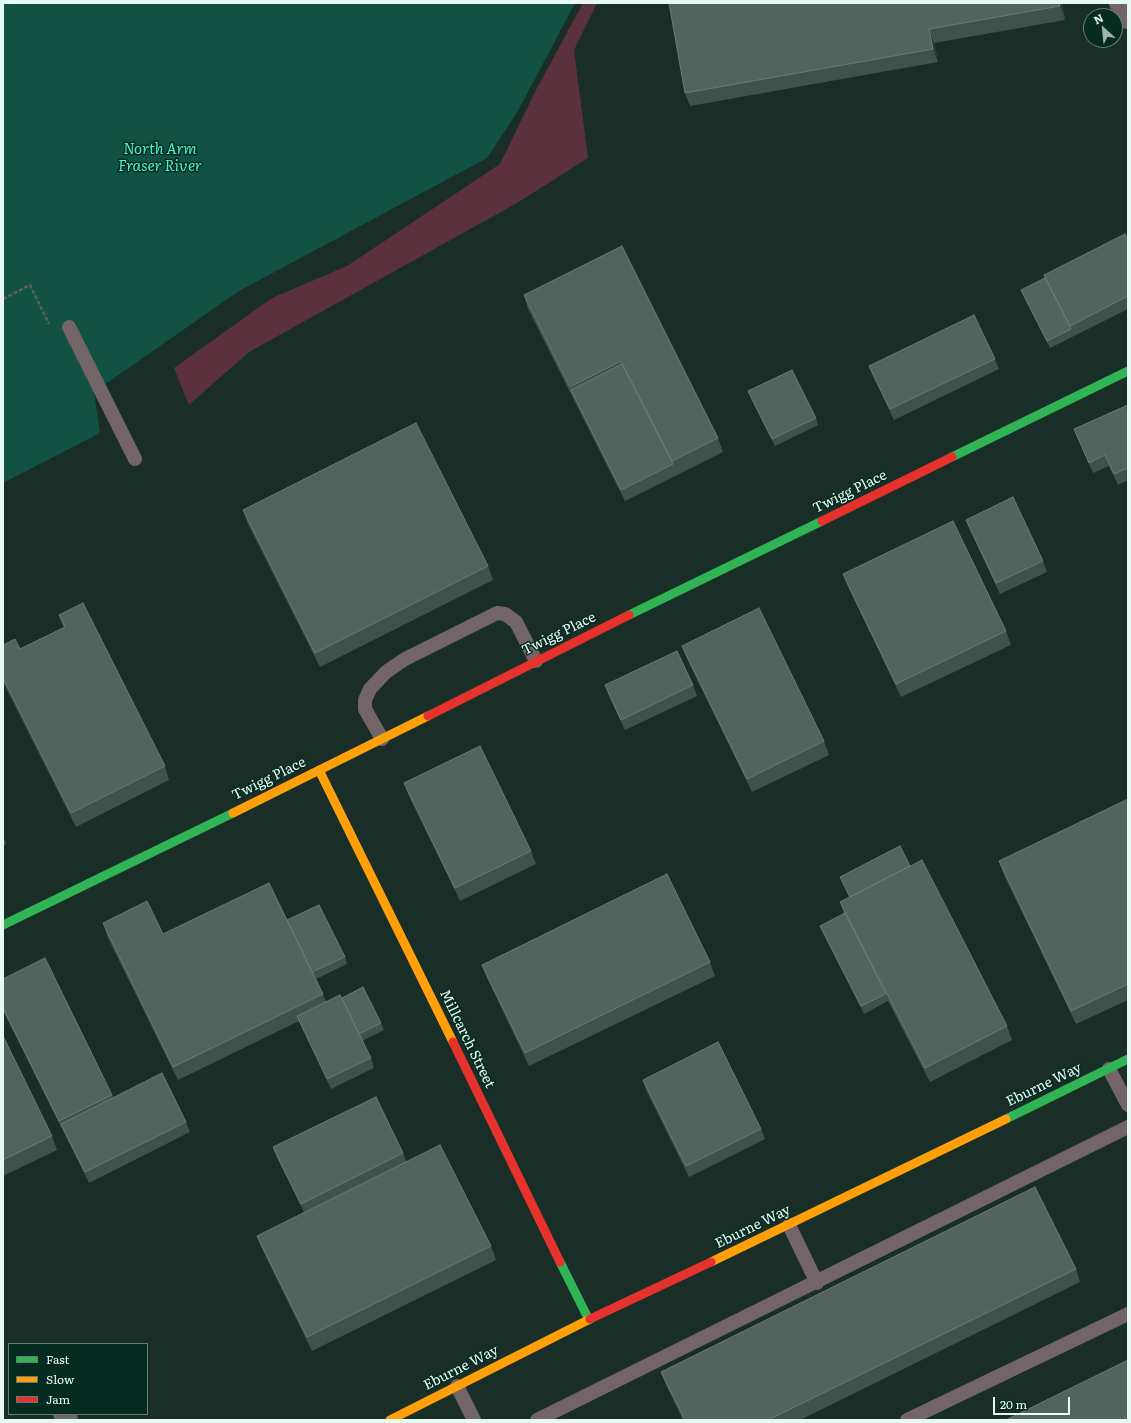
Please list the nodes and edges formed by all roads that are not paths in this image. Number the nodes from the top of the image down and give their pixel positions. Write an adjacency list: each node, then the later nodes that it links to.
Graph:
1 (1120, 3): 2 (street)
2 (1128, 18)
3 (69, 327): 5 (lane)
4 (1128, 371): 6 (street, Twigg Place)
5 (135, 459)
6 (536, 661): 7 (street, Twigg Place); 7 (lane)
7 (382, 739): 8 (street, Twigg Place)
8 (320, 770): 9 (street, Twigg Place); 17 (street, Millcarch Street)
9 (3, 925)
10 (1128, 1059): 11 (street, Eburne Way)
11 (1109, 1068): 12 (lane); 14 (street, Eburne Way)
12 (1128, 1105)
13 (1128, 1128): 15 (lane)
14 (789, 1225): 15 (lane); 17 (street, Eburne Way)
15 (817, 1283): 21 (lane)
16 (1128, 1314): 22 (lane)
17 (589, 1320): 18 (street, Eburne Way)
18 (457, 1386): 19 (street, Eburne Way); 20 (lane)
19 (390, 1420)
20 (474, 1420)
21 (537, 1420)
22 (907, 1420)

